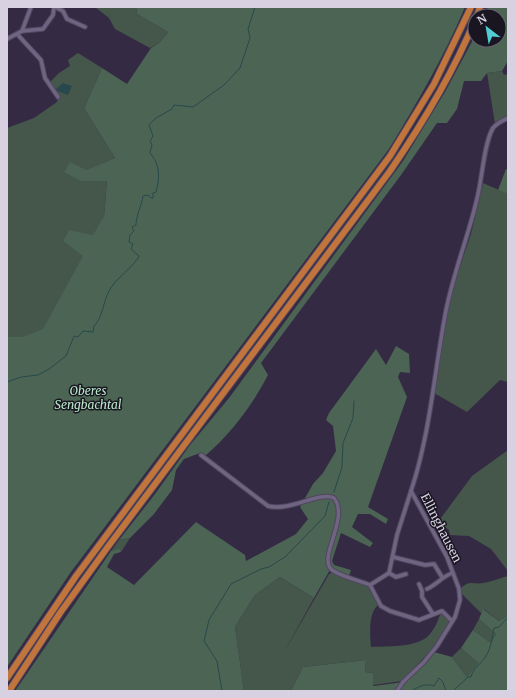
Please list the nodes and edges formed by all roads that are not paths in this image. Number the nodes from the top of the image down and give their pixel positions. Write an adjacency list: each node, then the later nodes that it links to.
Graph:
1 (31, 7): 5 (street)
2 (55, 7): 4 (street); 5 (street)
3 (471, 7): 23 (highway)
4 (85, 27)
5 (22, 31): 6 (street)
6 (17, 34): 8 (street); 9 (street)
7 (467, 37): 24 (highway)
8 (7, 39)
9 (58, 97)
10 (508, 118): 12 (street, Ellinghausen)
11 (201, 454): 19 (street)
12 (411, 491): 13 (street, Ellinghausen); 15 (street, Ellinghausen)
13 (393, 556): 14 (street, Ellinghausen); 17 (street, Ellinghausen)
14 (389, 573): 16 (street); 19 (street)
15 (452, 573): 17 (street, Ellinghausen); 22 (street, Ellinghausen)
16 (406, 574)
17 (442, 577): 20 (street, Ellinghausen)
18 (419, 584): 21 (street)
19 (370, 585): 21 (street)
20 (427, 589)
21 (433, 614): 22 (street)
22 (452, 621): 25 (street)
23 (7, 678)
24 (9, 691)
25 (397, 691)

